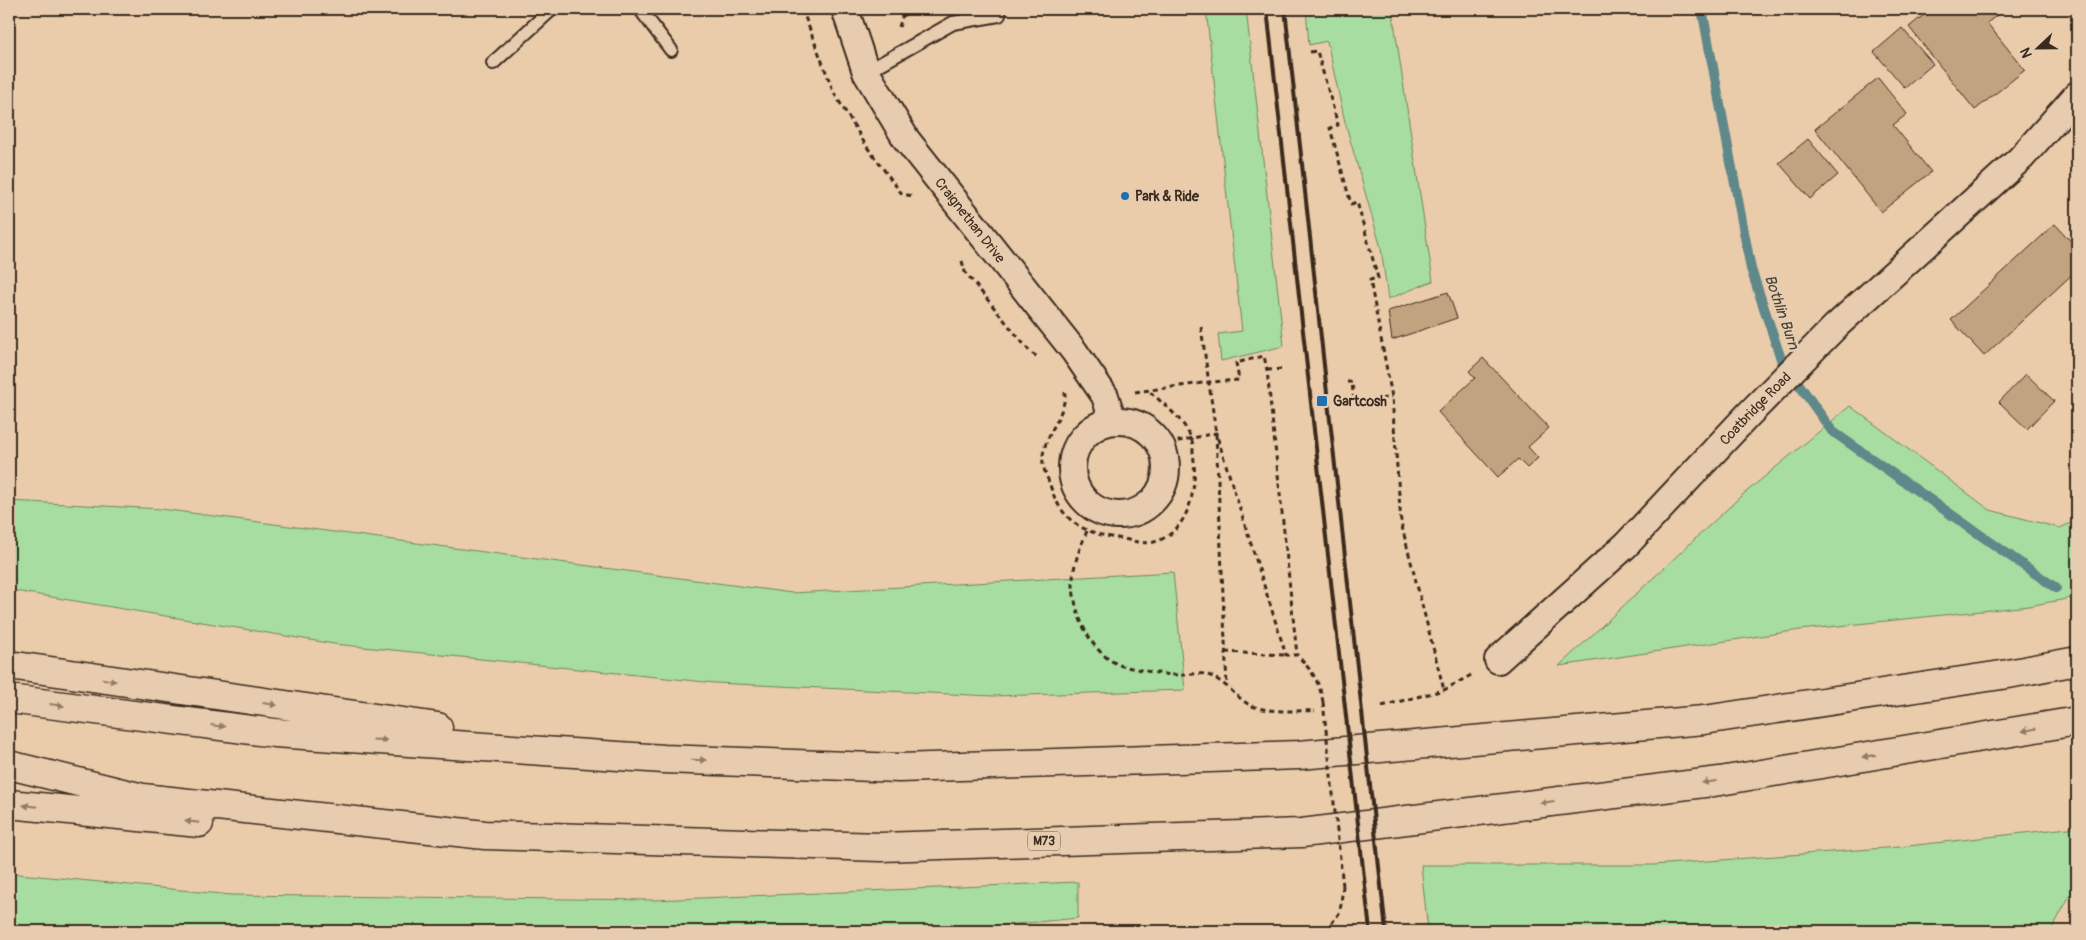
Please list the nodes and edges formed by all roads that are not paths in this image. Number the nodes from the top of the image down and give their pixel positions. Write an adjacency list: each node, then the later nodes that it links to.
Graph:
1 (552, 9): 6 (lane)
2 (640, 9): 5 (lane)
3 (845, 9): 7 (street, Craignethan Drive)
4 (999, 15): 7 (lane)
5 (671, 50)
6 (493, 63)
7 (866, 72): 9 (street, Craignethan Drive)
8 (2077, 94): 10 (street, Coatbridge Road)
9 (1113, 421): 9 (street)
10 (1498, 660)
11 (2077, 661): 15 (highway, one-way to 11)
12 (9, 665): 15 (highway, one-way to 15)
13 (9, 699): 15 (highway, one-way to 15)
14 (2077, 721): 18 (highway, M73, one-way to 18)
15 (664, 759)
16 (9, 765): 18 (highway, M73)
17 (9, 804): 18 (highway, one-way to 17)
18 (485, 835)

